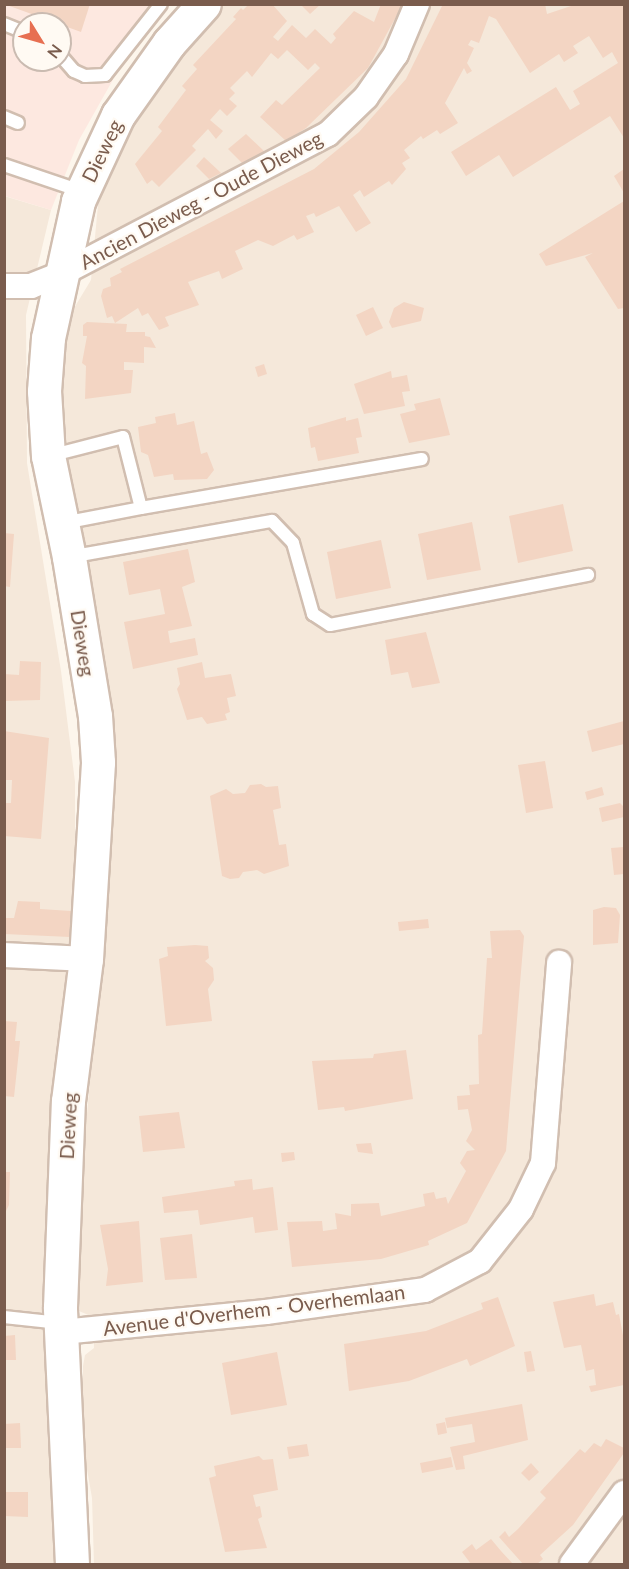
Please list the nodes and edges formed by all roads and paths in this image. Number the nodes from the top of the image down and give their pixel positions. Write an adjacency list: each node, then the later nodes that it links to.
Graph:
1 (161, 4): 4 (lane)
2 (204, 4): 8 (street, Dieweg)
3 (417, 4): 9 (street, Ancien Dieweg - Oude Dieweg)
4 (72, 69)
5 (4, 117): 6 (lane)
6 (18, 123)
7 (4, 165): 8 (lane)
8 (82, 191): 9 (street, Dieweg)
9 (61, 273): 10 (street, Ancien Dieweg - Oude Dieweg); 11 (street, Dieweg)
10 (4, 286)
11 (48, 456): 13 (lane); 14 (street, Dieweg)
12 (422, 459): 13 (lane)
13 (141, 508): 14 (lane)
14 (62, 523): 15 (street, Dieweg)
15 (69, 557): 16 (lane); 18 (street, Dieweg)
16 (588, 575)
17 (4, 955): 18 (street)
18 (86, 959): 21 (street, Dieweg)
19 (559, 963): 21 (street, Avenue d'Overhem - Overhemlaan)
20 (4, 1317): 21 (lane)
21 (62, 1328): 23 (street, Dieweg)
22 (624, 1493): 24 (street)
23 (72, 1564)
24 (572, 1564)

